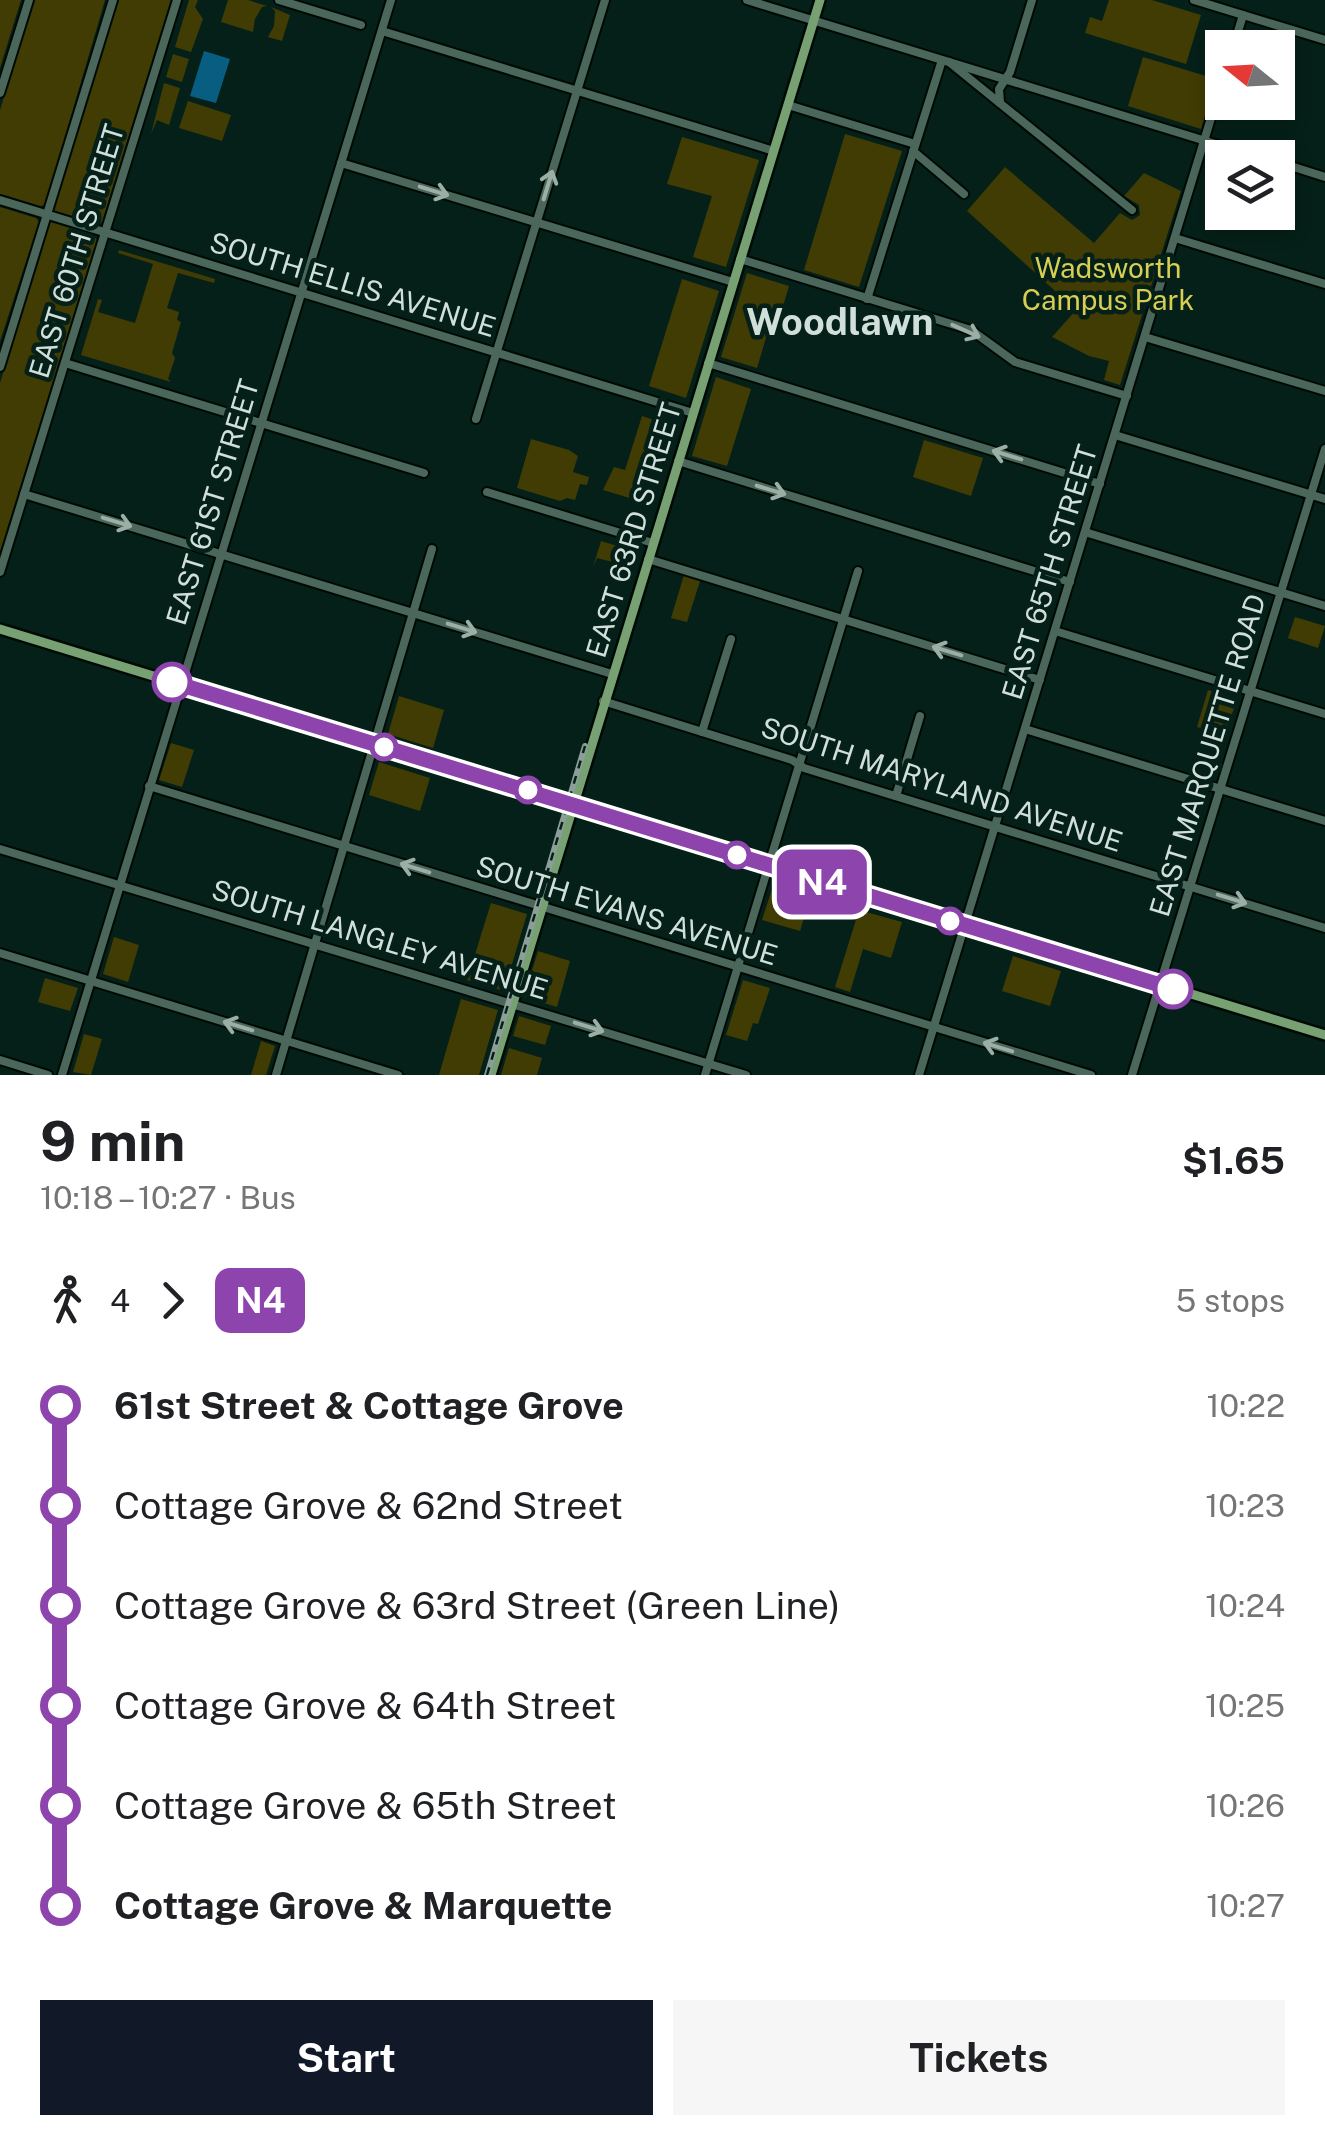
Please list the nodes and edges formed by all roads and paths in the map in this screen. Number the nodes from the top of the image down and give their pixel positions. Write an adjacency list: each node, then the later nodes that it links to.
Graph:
1 (29, 0): 20 (street)
2 (113, 0): 33 (street)
3 (177, 0): 35 (street, EAST 60TH STREET)
4 (279, 0): 13 (street)
5 (391, 0): 15 (street, EAST 61ST STREET)
6 (605, 0): 19 (street)
7 (747, 0): 12 (street)
8 (820, 0): 12 (main road, EAST 63RD STREET)
9 (1032, 0): 18 (street)
10 (1194, 0): 11 (street)
11 (1243, 15): 14 (street); 16 (street)
12 (814, 21): 17 (street); 22 (main road, EAST 63RD STREET)
13 (361, 25)
14 (1238, 30)
15 (382, 31): 19 (street); 27 (street, EAST 61ST STREET)
16 (1325, 40)
17 (945, 61): 18 (street); 21 (street); 25 (street)
18 (1006, 80): 21 (street); 24 (street)
19 (576, 92): 26 (street); 34 (street, one-way to 19)
20 (0, 93)
21 (1000, 103): 32 (street)
22 (788, 104): 25 (street); 26 (main road, EAST 63RD STREET)
23 (1211, 120): 24 (street, EAST 65TH STREET)
24 (1205, 140): 36 (street, EAST 65TH STREET)
25 (914, 147): 30 (street); 41 (street)
26 (774, 151): 37 (main road, EAST 63RD STREET)
27 (341, 162): 34 (street, one-way to 34); 40 (street, EAST 61ST STREET)
28 (1295, 167): 29 (street)
29 (1325, 177)
30 (964, 194)
31 (0, 200): 33 (street, SOUTH ELLIS AVENUE)
32 (1132, 210)
33 (46, 214): 35 (street, SOUTH ELLIS AVENUE); 46 (street)
34 (536, 222): 38 (street); 43 (street)
35 (105, 232): 40 (street, SOUTH ELLIS AVENUE); 44 (street, EAST 60TH STREET)
36 (1175, 238): 39 (street); 42 (street, EAST 65TH STREET)
37 (740, 259): 38 (main road, EAST 63RD STREET); 41 (street)
38 (733, 282): 45 (main road, EAST 63RD STREET)
39 (1325, 284)
40 (301, 292): 43 (street, SOUTH ELLIS AVENUE); 51 (street, EAST 61ST STREET)
41 (867, 299): 48 (street, one-way to 48)
42 (1145, 336): 47 (street); 48 (street, EAST 65TH STREET)
43 (497, 352): 49 (street, SOUTH ELLIS AVENUE); 50 (street)
44 (65, 363): 51 (street); 58 (street, EAST 60TH STREET)
45 (708, 363): 49 (main road, EAST 63RD STREET); 56 (street, one-way to 45)
46 (0, 367)
47 (1325, 391)
48 (1127, 396): 52 (street, EAST 65TH STREET)
49 (693, 412): 54 (main road, EAST 63RD STREET)
50 (476, 419)
51 (260, 423): 55 (street); 64 (street, EAST 61ST STREET)
52 (1115, 436): 56 (street, EAST 65TH STREET); 59 (street)
53 (1325, 448): 59 (street, EAST MARQUETTE ROAD)
54 (678, 462): 62 (main road, EAST 63RD STREET); 68 (street, one-way to 68)
55 (424, 473)
56 (1100, 484): 61 (street, EAST 65TH STREET)
57 (488, 492): 62 (street)
58 (24, 494): 64 (street, one-way to 64); 67 (street, EAST 60TH STREET)
59 (1311, 495): 60 (street); 69 (street, EAST MARQUETTE ROAD)
60 (1325, 499)
61 (1085, 532): 68 (street, EAST 65TH STREET); 69 (street)
62 (653, 543): 65 (main road, EAST 63RD STREET)
63 (432, 549): 71 (street)
64 (220, 554): 71 (street); 78 (street, EAST 61ST STREET)
65 (648, 559): 72 (street); 76 (main road, EAST 63RD STREET)
66 (858, 571): 72 (street)
67 (0, 572)
68 (1070, 582): 74 (street, EAST 65TH STREET)
69 (1280, 592): 70 (street); 79 (street, EAST MARQUETTE ROAD)
70 (1325, 606)
71 (413, 613): 76 (street, one-way to 76); 85 (street)
72 (844, 620): 77 (street, one-way to 72); 86 (street)
73 (0, 629): 78 (main road)
74 (1055, 631): 77 (street, EAST 65TH STREET); 79 (street)
75 (730, 638): 84 (street)
76 (612, 674): 80 (main road, EAST 63RD STREET)
77 (1040, 680): 83 (street, EAST 65TH STREET)
78 (180, 684): 85 (main road); 87 (street, EAST 61ST STREET)
79 (1250, 691): 81 (street); 88 (street, EAST MARQUETTE ROAD)
80 (604, 701): 84 (street, SOUTH MARYLAND AVENUE); 90 (main road, EAST 63RD STREET)
81 (1325, 714)
82 (920, 716): 89 (street)
83 (1025, 729): 88 (street); 92 (street, EAST 65TH STREET)
84 (702, 732): 86 (street, SOUTH MARYLAND AVENUE)
85 (375, 744): 90 (main road); 93 (street)
86 (799, 764): 89 (street, SOUTH MARYLAND AVENUE); 95 (street)
87 (149, 786): 93 (street, SOUTH EVANS AVENUE); 96 (street, EAST 61ST STREET)
88 (1220, 789): 91 (street); 97 (street, EAST MARQUETTE ROAD)
89 (896, 796): 92 (street, SOUTH MARYLAND AVENUE)
90 (572, 804): 95 (main road); 98 (main road, EAST 63RD STREET)
91 (1325, 821)
92 (995, 826): 97 (street, SOUTH MARYLAND AVENUE); 99 (street, EAST 65TH STREET)
93 (345, 846): 98 (street, SOUTH EVANS AVENUE, one-way to 93); 101 (street)
94 (0, 849): 96 (street, SOUTH LANGLEY AVENUE)
95 (768, 865): 99 (main road); 103 (street)
96 (119, 885): 101 (street, SOUTH LANGLEY AVENUE); 104 (street, EAST 61ST STREET)
97 (1190, 886): 100 (street, SOUTH MARYLAND AVENUE, one-way to 100); 105 (street, EAST MARQUETTE ROAD)
98 (541, 908): 103 (street, SOUTH EVANS AVENUE); 106 (main road, EAST 63RD STREET)
99 (964, 925): 105 (main road); 107 (street, EAST 65TH STREET)
100 (1325, 928)
101 (316, 943): 106 (street, SOUTH LANGLEY AVENUE); 109 (street)
102 (0, 954): 104 (street)
103 (738, 967): 107 (street, SOUTH EVANS AVENUE); 111 (street)
104 (90, 981): 109 (street, one-way to 104); 113 (street, EAST 61ST STREET)
105 (1159, 985): 108 (main road); 121 (street, EAST MARQUETTE ROAD)
106 (512, 1004): 111 (street, SOUTH LANGLEY AVENUE, one-way to 111); 116 (main road, EAST 63RD STREET)
107 (934, 1027): 119 (street, EAST 65TH STREET); 120 (street, SOUTH EVANS AVENUE, one-way to 107)
108 (1325, 1036)
109 (286, 1041): 114 (street); 115 (street)
110 (0, 1060): 112 (street)
111 (708, 1064): 117 (street); 118 (street, SOUTH LANGLEY AVENUE)
112 (48, 1075)
113 (62, 1075)
114 (276, 1075)
115 (398, 1075)
116 (491, 1075)
117 (705, 1075)
118 (746, 1075)
119 (919, 1075)
120 (1091, 1075)
121 (1132, 1075)

